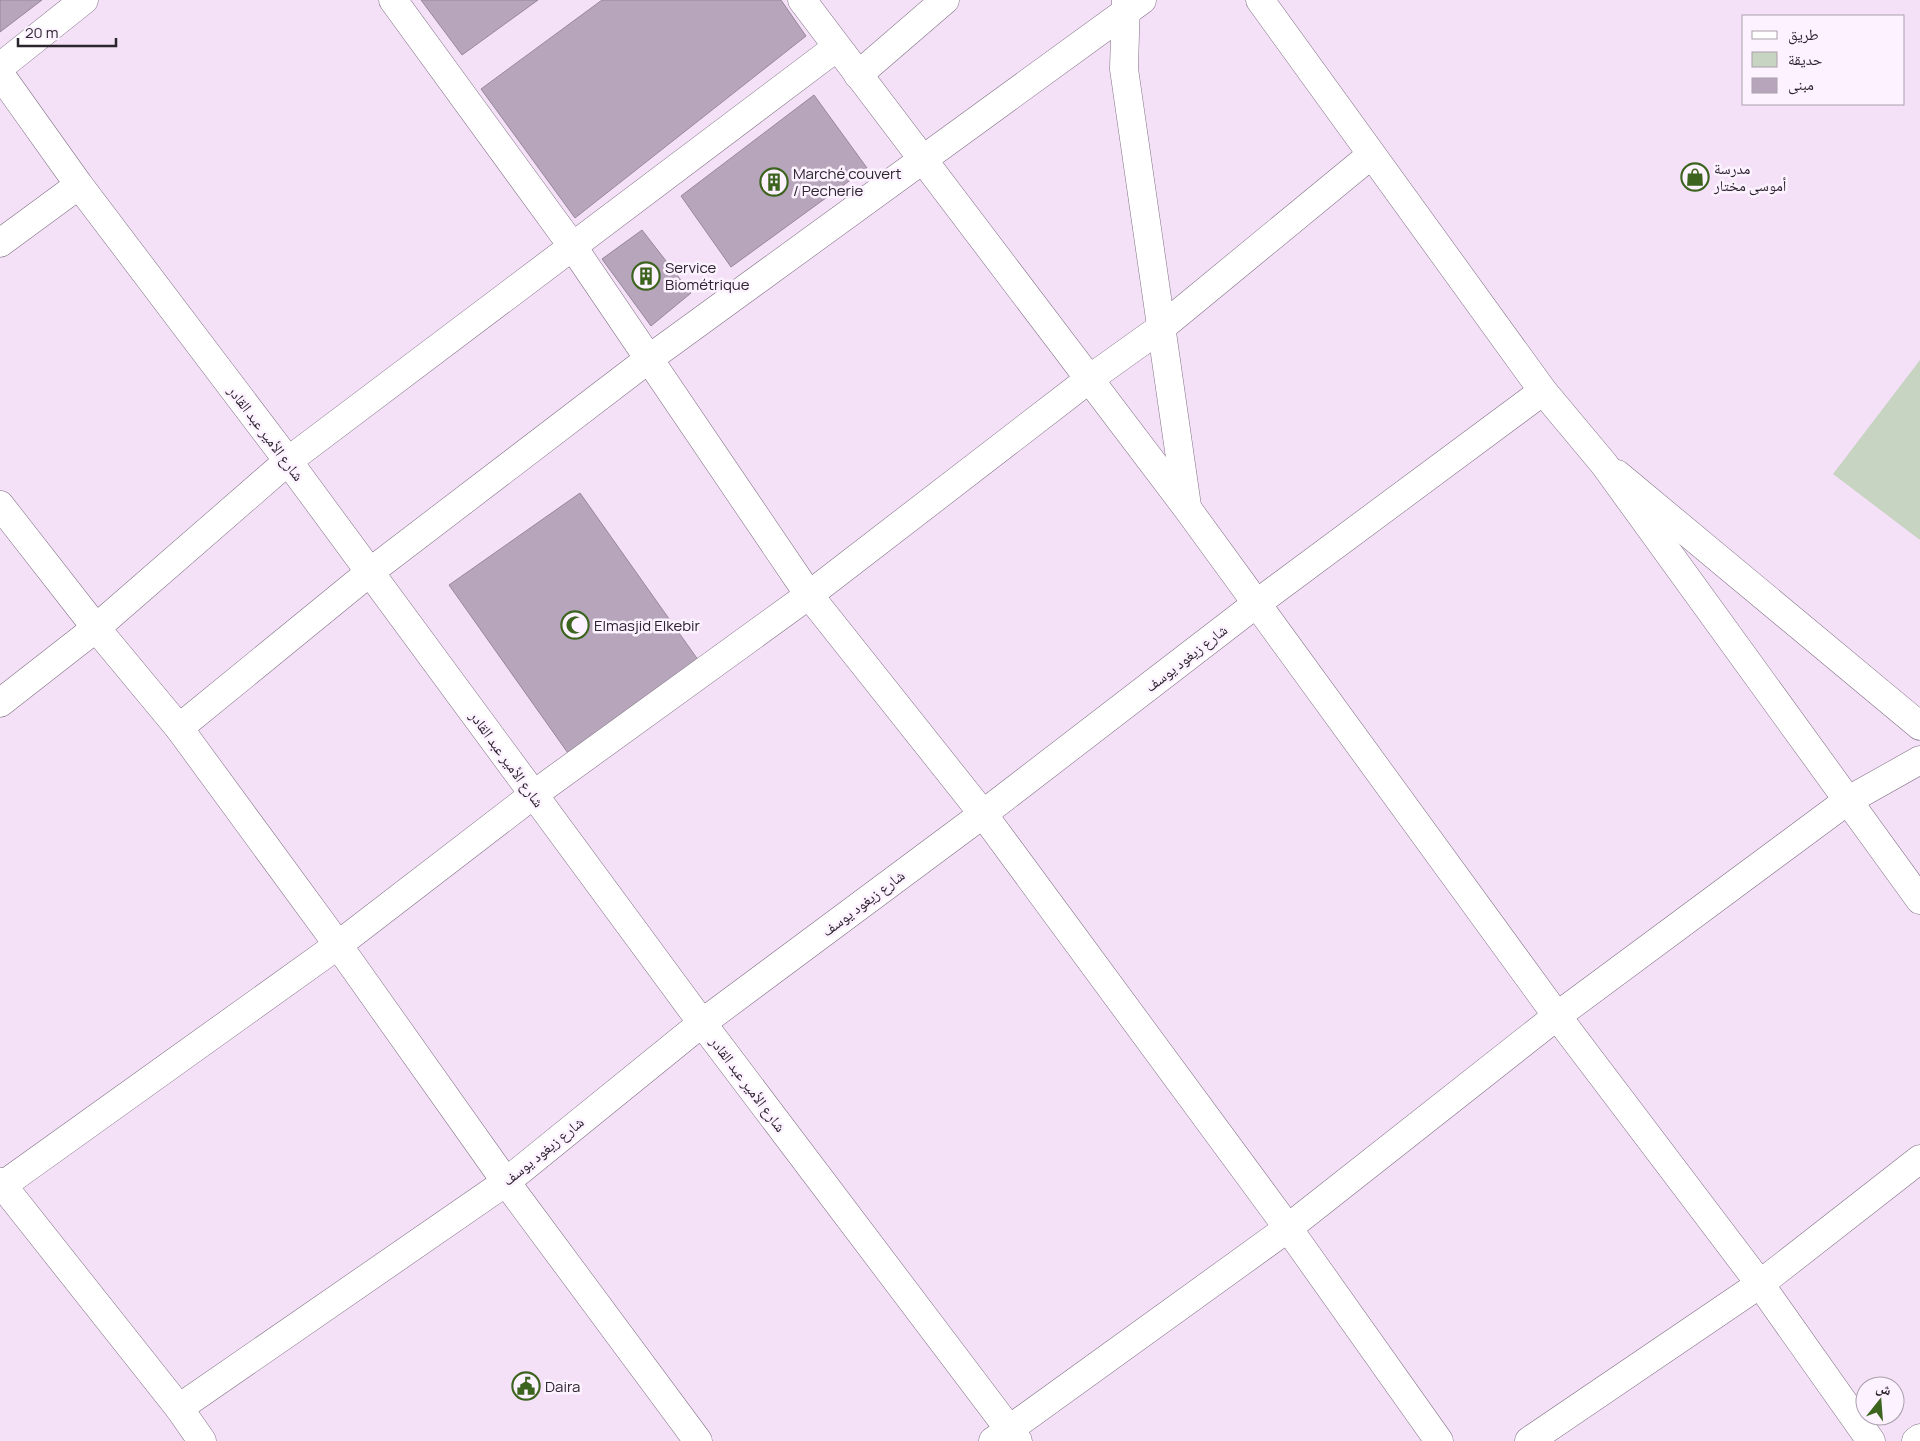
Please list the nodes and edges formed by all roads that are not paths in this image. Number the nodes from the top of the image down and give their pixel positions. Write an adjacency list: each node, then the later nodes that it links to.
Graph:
1 (84, 0): 8 (street)
2 (393, 0): 15 (street)
3 (802, 0): 7 (street)
4 (945, 0): 10 (street)
5 (1260, 0): 11 (street)
6 (1131, 4): 12 (street); 16 (street)
7 (837, 46): 10 (street); 15 (street)
8 (0, 67)
9 (0, 74): 13 (street, شارع الأمير عبد القادر)
10 (858, 75): 12 (street)
11 (1371, 155): 16 (street); 19 (street)
12 (924, 159): 17 (street); 18 (street)
13 (79, 185): 14 (street); 20 (street, شارع الأمير عبد القادر)
14 (0, 243)
15 (573, 247): 17 (street); 20 (street)
16 (1162, 326): 18 (street); 23 (street)
17 (650, 358): 24 (street); 25 (street)
18 (1088, 380): 23 (street); 25 (street)
19 (1543, 391): 21 (street); 26 (street, شارع زيغود يوسف)
20 (288, 461): 24 (street, شارع الأمير عبد القادر); 27 (street)
21 (1604, 464): 29 (street); 33 (street)
22 (0, 505): 27 (street)
23 (1187, 508): 26 (street)
24 (370, 572): 30 (street); 32 (street, شارع الأمير عبد القادر)
25 (809, 595): 32 (street); 34 (street)
26 (1256, 604): 34 (street, شارع زيغود يوسف); 37 (street)
27 (96, 628): 28 (street); 30 (street)
28 (0, 703)
29 (1920, 726)
30 (179, 728): 36 (street)
31 (1920, 760): 33 (street)
32 (533, 795): 36 (street); 38 (street, شارع الأمير عبد القادر)
33 (1847, 801): 35 (street); 37 (street)
34 (983, 814): 38 (street, شارع زيغود يوسف); 42 (street)
35 (1920, 900)
36 (338, 944): 40 (street); 41 (street)
37 (1557, 1016): 42 (street); 43 (street)
38 (702, 1023): 40 (street, شارع زيغود يوسف); 45 (street, شارع الأمير عبد القادر)
39 (1920, 1159): 43 (street)
40 (506, 1182): 44 (street, شارع زيغود يوسف); 48 (street)
41 (1, 1184): 44 (street)
42 (1288, 1228): 45 (street); 49 (street)
43 (1760, 1284): 50 (street); 51 (street)
44 (179, 1408): 47 (street)
45 (1007, 1437)
46 (1920, 1438): 52 (street)
47 (202, 1441)
48 (698, 1441)
49 (1438, 1441)
50 (1529, 1441)
51 (1870, 1441)
52 (1916, 1441)

